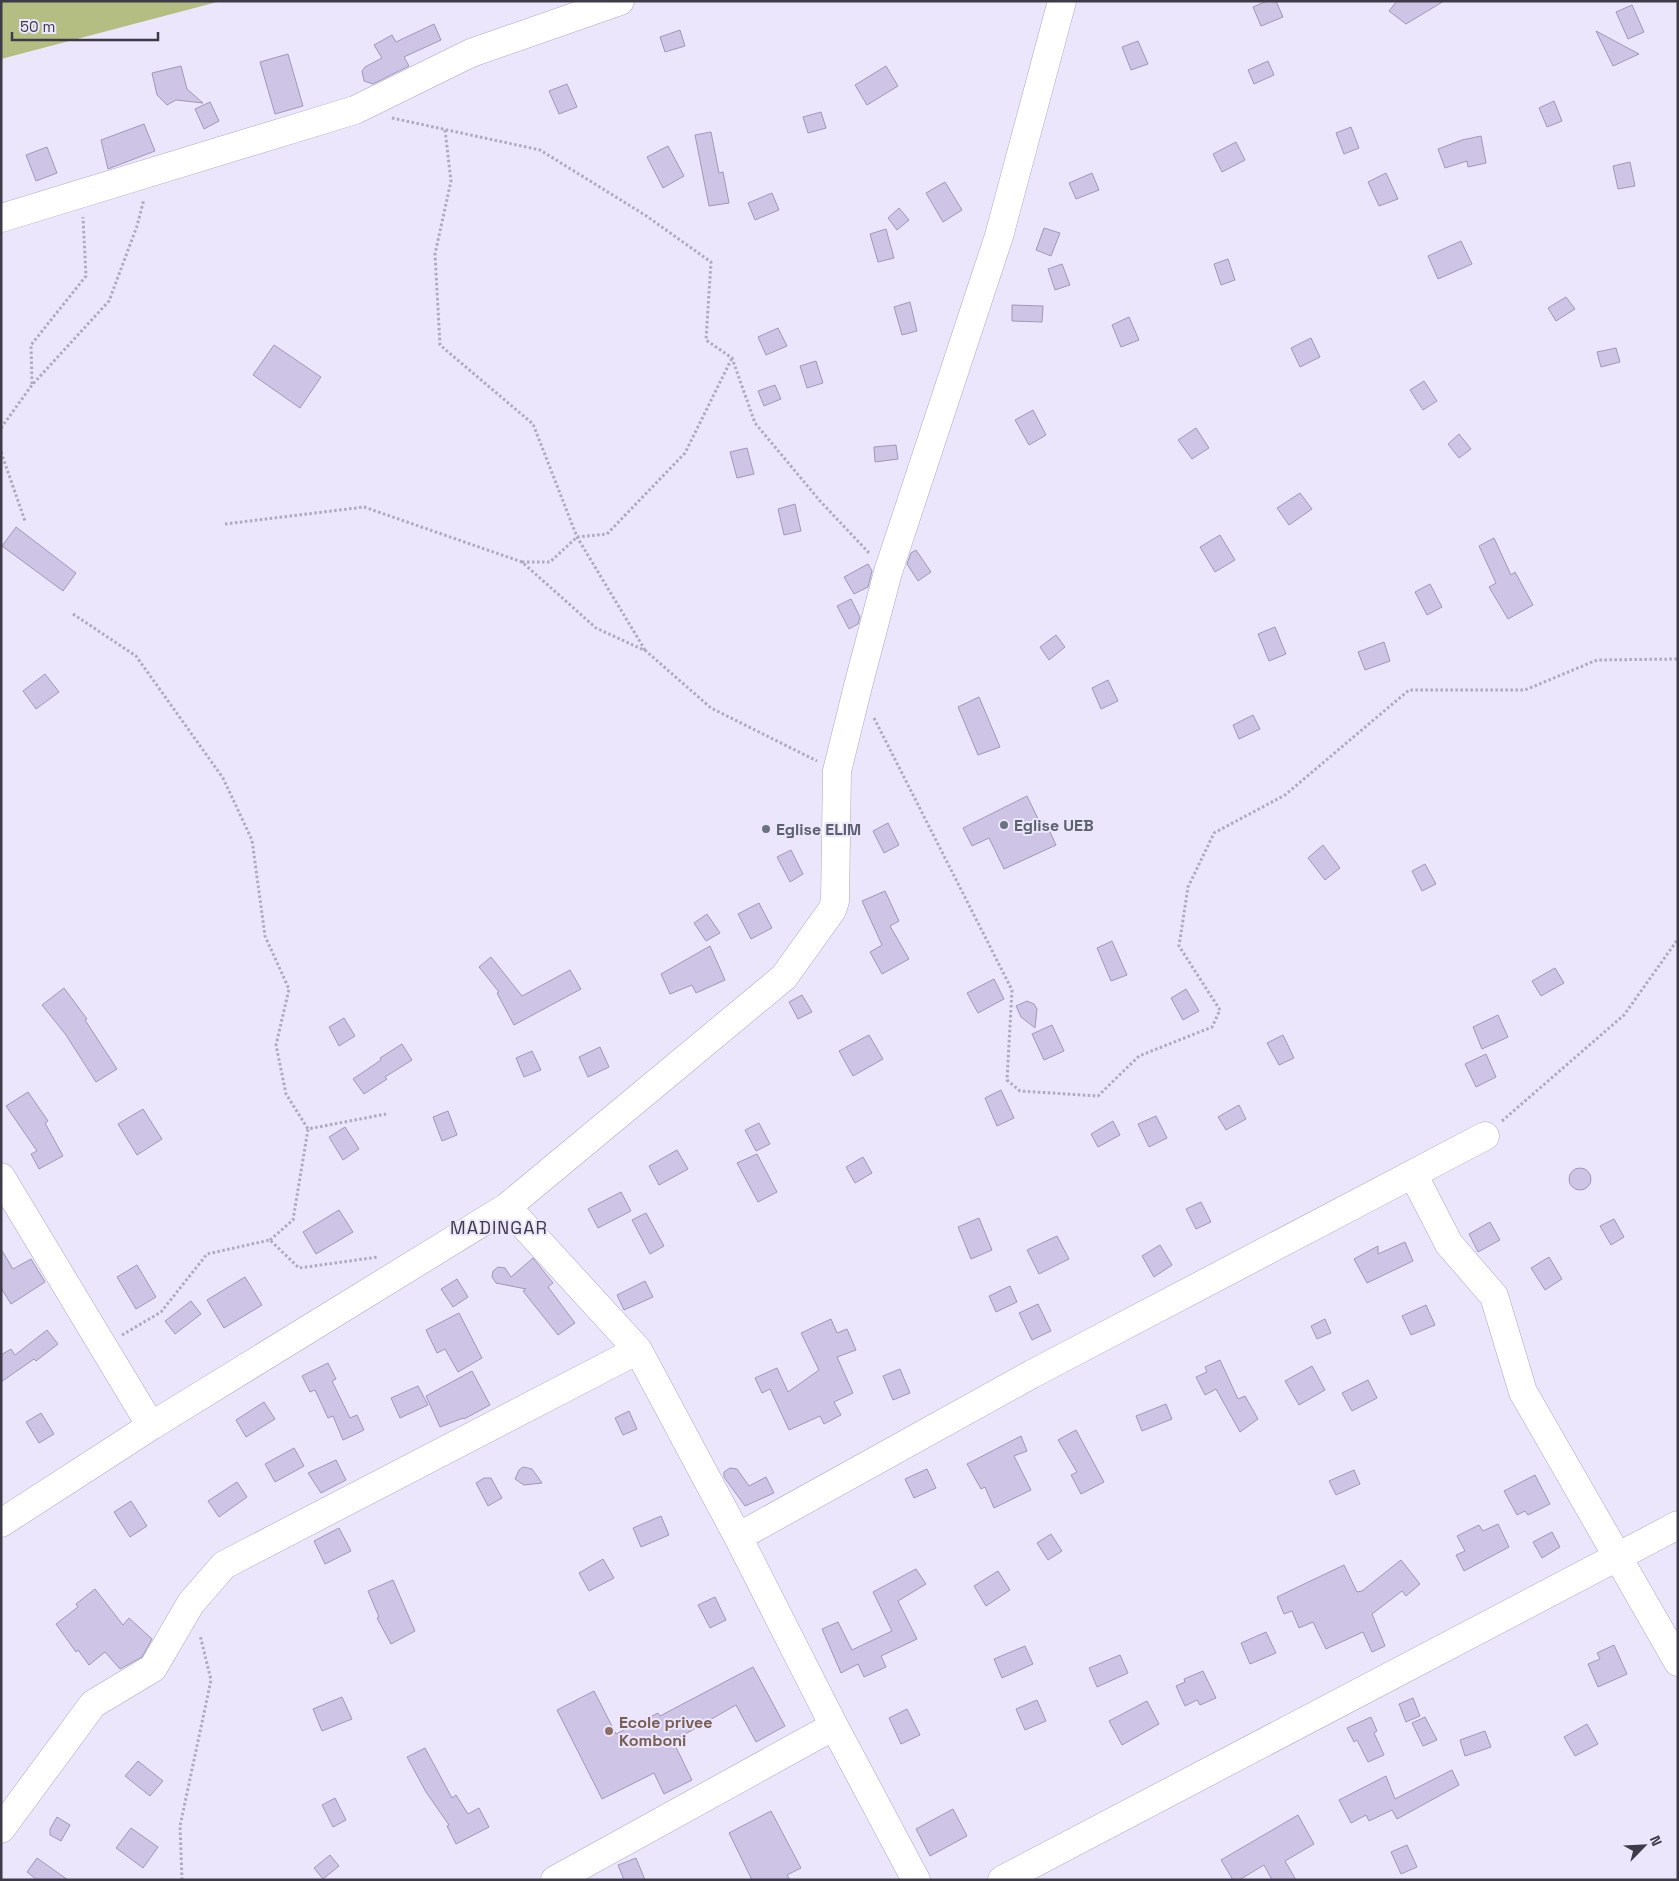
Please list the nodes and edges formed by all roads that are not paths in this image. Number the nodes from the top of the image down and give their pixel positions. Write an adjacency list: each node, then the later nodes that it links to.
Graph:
1 (620, 1): 3 (street)
2 (1062, 1): 7 (street)
3 (1, 218)
4 (1485, 1136): 5 (street)
5 (1413, 1174): 12 (street); 13 (street)
6 (1, 1177): 9 (street)
7 (507, 1207): 8 (street); 9 (street)
8 (638, 1350): 12 (street); 16 (street)
9 (152, 1426): 10 (street)
10 (1, 1523)
11 (1678, 1525): 13 (street)
12 (738, 1537): 15 (street)
13 (1619, 1556): 14 (street); 19 (street)
14 (1678, 1662)
15 (834, 1726): 17 (street); 18 (street)
16 (1, 1829)
17 (556, 1880)
18 (916, 1880)
19 (1002, 1880)

